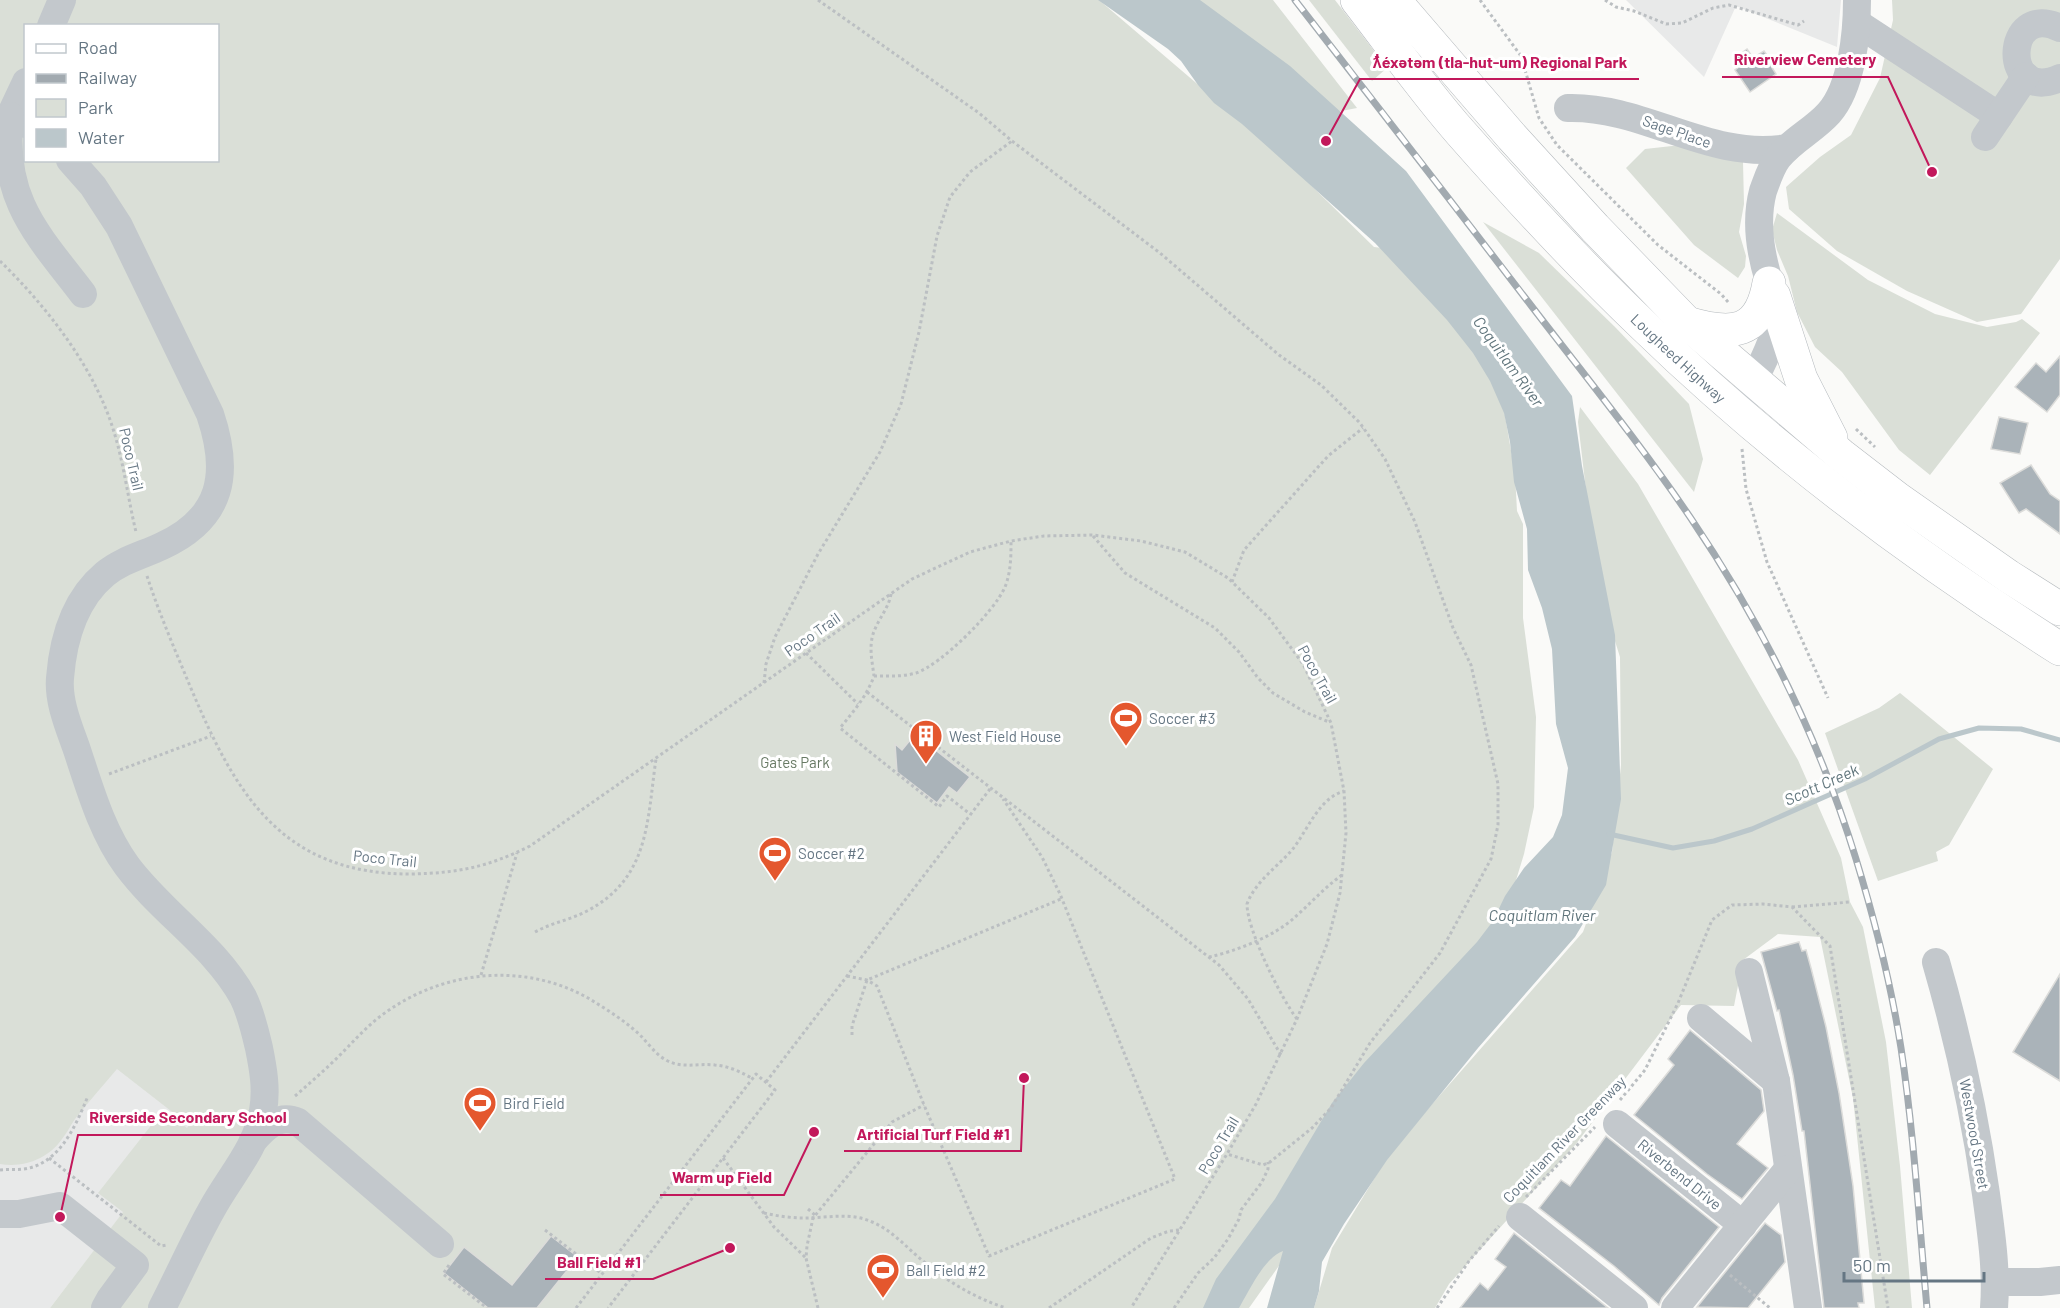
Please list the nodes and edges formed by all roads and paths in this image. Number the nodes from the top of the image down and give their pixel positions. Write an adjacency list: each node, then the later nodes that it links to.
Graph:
1 (62, 0): 9 (street)
2 (818, 0): 16 (path)
3 (1357, 0): 25 (main road, Lougheed Highway)
4 (1394, 0): 23 (main road, Lougheed Highway)
5 (1480, 0): 22 (path)
6 (1605, 0): 8 (path)
7 (1857, 11): 11 (street); 17 (street)
8 (1804, 21)
9 (52, 24)
10 (2060, 28): 11 (street)
11 (2026, 76): 12 (street)
12 (2060, 78)
13 (24, 92): 15 (street)
14 (1568, 108): 17 (street, Sage Place)
15 (18, 120): 21 (street)
16 (1012, 141): 26 (path); 37 (path)
17 (1787, 148): 20 (street)
18 (72, 162): 30 (street)
19 (0, 261): 30 (path, Poco Trail)
20 (1772, 289): 23 (main road); 24 (street); 27 (main road)
21 (83, 294)
22 (1733, 311)
23 (1687, 322): 24 (main road, Lougheed Highway)
24 (1753, 379): 25 (street); 27 (main road, Lougheed Highway)
25 (1739, 411): 34 (main road, Lougheed Highway); 39 (path)
26 (1363, 428): 31 (path); 76 (path)
27 (1841, 455): 33 (main road, Lougheed Highway)
28 (1093, 535): 29 (path, Poco Trail); 31 (path, Poco Trail); 41 (path)
29 (1011, 541): 32 (path, Poco Trail); 36 (path)
30 (141, 554): 42 (path, Poco Trail); 44 (street)
31 (1232, 582): 41 (path, Poco Trail)
32 (891, 594): 35 (path, Poco Trail); 36 (path)
33 (2060, 609)
34 (2060, 649)
35 (806, 653): 37 (path, Poco Trail); 40 (path)
36 (874, 676): 38 (path)
37 (764, 683): 43 (path, Poco Trail)
38 (867, 692): 40 (path); 45 (path)
39 (1828, 698)
40 (858, 704): 48 (path)
41 (1331, 723): 46 (path, Poco Trail)
42 (212, 736): 44 (path); 49 (path, Poco Trail)
43 (656, 759): 49 (path, Poco Trail); 54 (path)
44 (87, 782): 72 (street)
45 (990, 789): 47 (path); 48 (path)
46 (1344, 790): 50 (path, Poco Trail); 55 (path)
47 (1003, 799): 51 (path); 56 (path)
48 (970, 814): 60 (path)
49 (516, 853): 59 (path)
50 (1342, 874): 55 (path); 63 (path, Poco Trail)
51 (1060, 899): 61 (path); 70 (path)
52 (1850, 902): 53 (path, Coquitlam River Greenway)
53 (1792, 907): 71 (path, Coquitlam River Greenway); 109 (path)
54 (535, 932)
55 (1257, 940): 56 (path); 63 (path)
56 (1209, 957): 65 (path)
57 (1936, 962): 93 (street, Westwood Street)
58 (1749, 972): 67 (street)
59 (481, 975): 66 (path); 72 (path)
60 (847, 976): 61 (path); 68 (path)
61 (867, 980): 64 (path); 70 (path)
62 (1701, 1018): 67 (street)
63 (1297, 1019): 65 (path, Poco Trail)
64 (852, 1035)
65 (1281, 1055): 73 (path, Poco Trail)
66 (753, 1079): 68 (path); 91 (path)
67 (1776, 1081): 77 (street)
68 (766, 1082): 75 (path)
69 (88, 1096): 74 (path)
70 (924, 1105): 83 (path)
71 (1610, 1118): 81 (path, Coquitlam River Greenway); 84 (street, Riverbend Drive)
72 (262, 1133): 88 (street); 95 (street)
73 (1227, 1154): 76 (path); 86 (path, Poco Trail)
74 (49, 1158): 78 (path); 87 (path)
75 (723, 1158): 80 (path); 98 (path)
76 (1268, 1162): 103 (path)
77 (1788, 1169): 84 (street); 108 (street)
78 (0, 1170)
79 (808, 1209): 83 (path)
80 (764, 1213): 83 (path); 89 (path)
81 (1515, 1213): 104 (path, Coquitlam River Greenway); 105 (street)
82 (0, 1214): 94 (street)
83 (815, 1217): 89 (path); 100 (path)
84 (1743, 1225): 106 (street)
85 (545, 1230): 91 (path)
86 (1180, 1230): 101 (path); 102 (path, Poco Trail)
87 (161, 1246)
88 (448, 1250): 96 (path)
89 (806, 1258): 99 (path)
90 (1727, 1273): 107 (path)
91 (602, 1274): 97 (path)
92 (2060, 1280): 93 (street)
93 (1995, 1295)
94 (105, 1308)
95 (162, 1308)
96 (487, 1308)
97 (576, 1308)
98 (608, 1308)
99 (818, 1308)
100 (1006, 1308)
101 (1049, 1308)
102 (1131, 1308)
103 (1174, 1308)
104 (1437, 1308)
105 (1634, 1308)
106 (1676, 1308)
107 (1770, 1308)
108 (1808, 1308)
109 (1888, 1308)

